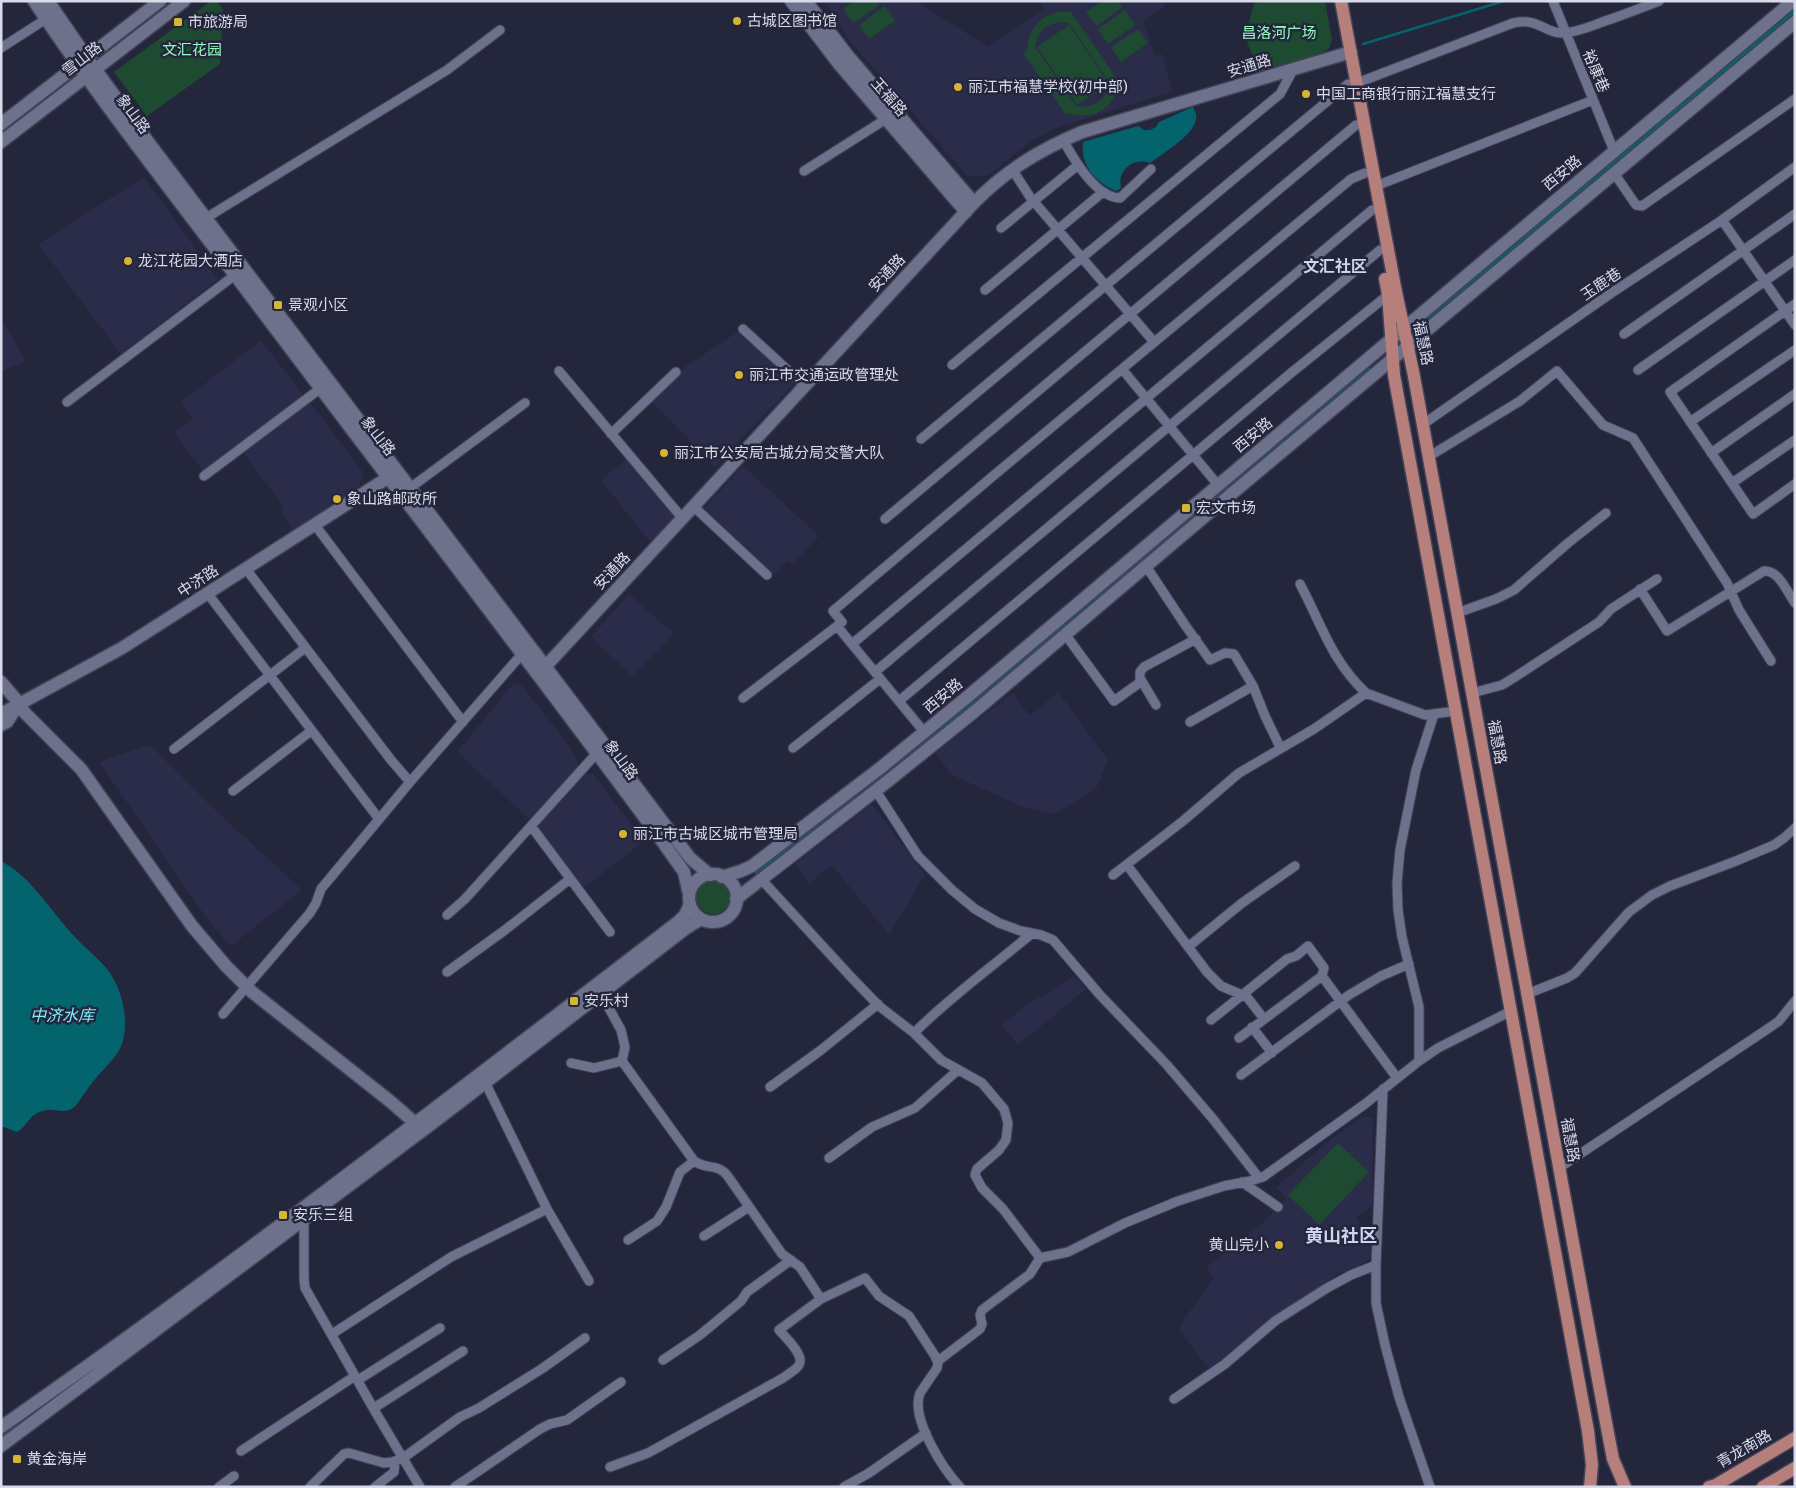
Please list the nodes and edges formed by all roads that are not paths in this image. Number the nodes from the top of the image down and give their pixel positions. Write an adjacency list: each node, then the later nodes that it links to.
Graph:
1 (34, 1): 12 (street, 象山路)
2 (48, 1): 18 (street, 象山路)
3 (160, 1): 18 (street, 雪山路)
4 (184, 1): 20 (street, 雪山路)
5 (791, 1): 24 (street, 玉福路)
6 (806, 1): 40 (street, 玉福路)
7 (1332, 1): 17 (main road, 福慧路)
8 (1341, 1): 17 (main road, 福慧路)
9 (1659, 1): 15 (street)
10 (1794, 1): 29 (street, 西安路)
11 (1554, 4): 15 (street, 裕康巷)
12 (46, 19): 16 (street); 18 (street, 象山路)
13 (1795, 22): 36 (street, 西安路)
14 (500, 30): 43 (street)
15 (1565, 33): 21 (street); 23 (street, 裕康巷)
16 (1, 48)
17 (1347, 54): 19 (street, 安通路); 21 (main road, 福慧路)
18 (82, 61): 20 (street, 象山路); 25 (street, 雪山路)
19 (1293, 70): 27 (street, 安通路); 49 (street)
20 (91, 73): 28 (street, 雪山路); 43 (street, 象山路); 51 (street, 象山路)
21 (1352, 83): 26 (main road, 福慧路); 37 (main road, 福慧路); 53 (street)
22 (1795, 99): 36 (street)
23 (1593, 100): 29 (street, 裕康巷); 37 (street)
24 (886, 119): 34 (street); 40 (street, 玉福路)
25 (1, 124)
26 (1356, 125): 35 (main road, 福慧路); 58 (street)
27 (1063, 140): 30 (street); 32 (street, 安通路)
28 (1, 142)
29 (1614, 150): 60 (street, 西安路)
30 (1078, 165): 38 (street); 39 (street)
31 (1795, 167): 44 (street, 玉鹿巷)
32 (1012, 169): 39 (street); 40 (street, 安通路)
33 (1150, 169): 38 (street)
34 (804, 171)
35 (1365, 173): 41 (main road, 福慧路); 64 (street)
36 (1614, 173): 65 (street, 西安路)
37 (1376, 186): 60 (main road, 福慧路)
38 (1102, 192): 46 (street)
39 (1034, 201): 45 (street); 46 (street)
40 (970, 207): 73 (street, 安通路)
41 (1372, 210): 47 (main road, 福慧路); 76 (street)
42 (1795, 214): 48 (street)
43 (206, 218): 93 (street, 象山路)
44 (1722, 220): 48 (street); 80 (street, 玉鹿巷)
45 (1001, 228)
46 (1058, 229): 49 (street); 54 (street)
47 (1380, 250): 55 (main road, 福慧路); 81 (street)
48 (1743, 250): 52 (street); 62 (street)
49 (1082, 257): 53 (street); 68 (street)
50 (1795, 260): 52 (street)
51 (236, 276): 74 (street, 象山路); 77 (street)
52 (1764, 281): 57 (street); 70 (street)
53 (1106, 285): 58 (street); 83 (street)
54 (985, 290)
55 (1388, 295): 63 (main road, 福慧路); 86 (street)
56 (1795, 304): 57 (street)
57 (1785, 311): 59 (street); 79 (street)
58 (1130, 314): 64 (street); 97 (street)
59 (1795, 325)
60 (1404, 328): 63 (street, 西安路); 65 (main road, 福慧路)
61 (743, 329): 73 (street)
62 (1624, 334)
63 (1391, 339): 67 (main road, 福慧路); 92 (street, 西安路)
64 (1154, 342): 69 (street)
65 (1407, 346): 67 (street, 西安路); 80 (main road, 福慧路)
66 (1795, 350): 79 (street)
67 (1393, 358): 99 (street, 西安路); 129 (main road, 福慧路)
68 (952, 365)
69 (1122, 369): 76 (street); 109 (street)
70 (1638, 370)
71 (559, 371): 82 (street)
72 (676, 372): 82 (street)
73 (805, 386): 94 (street, 安通路)
74 (321, 388): 88 (street); 89 (street, 象山路)
75 (1795, 394): 85 (street)
76 (1146, 398): 81 (street); 112 (street)
77 (67, 402)
78 (525, 403): 93 (street)
79 (1690, 422): 85 (street)
80 (1422, 425): 87 (main road, 福慧路)
81 (1169, 426): 86 (street); 117 (street)
82 (612, 434): 96 (street)
83 (921, 439)
84 (1795, 440): 90 (street)
85 (1712, 453): 90 (street)
86 (1193, 455): 92 (street); 126 (street)
87 (1428, 457): 105 (street); 108 (main road, 福慧路)
88 (204, 476)
89 (389, 477): 98 (street, 中济路); 114 (street, 象山路)
90 (1732, 483): 91 (street)
91 (1795, 484)
92 (1218, 485): 136 (street, 西安路)
93 (410, 488): 116 (street, 象山路)
94 (694, 507): 96 (street, 安通路); 101 (street)
95 (1606, 513): 108 (street)
96 (682, 519): 116 (street, 安通路)
97 (884, 519)
98 (315, 525): 100 (street, 中济路); 132 (street)
99 (1146, 566): 110 (street, 西安路); 111 (street)
100 (246, 569): 106 (street, 中济路); 113 (street)
101 (766, 575)
102 (1657, 579): 104 (street)
103 (1300, 584): 124 (street)
104 (1640, 589): 105 (street); 123 (street)
105 (1731, 592): 107 (street); 115 (street)
106 (208, 594): 118 (street); 127 (street, 中济路)
107 (1795, 602)
108 (1457, 612): 123 (main road, 福慧路)
109 (837, 626): 112 (street); 125 (street)
110 (1065, 634): 119 (street); 142 (street, 西安路)
111 (1196, 639): 119 (street); 121 (street)
112 (852, 644): 117 (street)
113 (305, 648): 118 (street); 141 (street)
114 (521, 655): 132 (street); 140 (street, 象山路)
115 (1771, 661)
116 (545, 667): 150 (street, 象山路)
117 (878, 675): 126 (street); 137 (street)
118 (269, 676): 135 (street); 139 (street)
119 (1142, 681): 128 (street)
120 (1, 682): 127 (street)
121 (1253, 686): 133 (street); 138 (street)
122 (1, 692): 127 (street)
123 (1472, 693): 166 (main road, 福慧路)
124 (1366, 694): 131 (street); 138 (street)
125 (743, 698)
126 (899, 701): 136 (street)
127 (19, 703): 130 (street, 中济路); 134 (street, 中济路); 163 (street)
128 (1156, 705)
129 (1456, 711): 131 (street); 170 (main road, 福慧路)
130 (1, 714)
131 (1434, 714): 160 (street)
132 (463, 722): 141 (street)
133 (1190, 722)
134 (1, 725)
135 (312, 731): 143 (street); 144 (street)
136 (925, 733): 150 (street, 西安路)
137 (793, 748)
138 (1280, 748): 147 (street)
139 (174, 749)
140 (596, 754): 145 (street); 153 (street, 象山路)
141 (410, 782): 144 (street)
142 (876, 791): 152 (street, 西安路); 158 (street)
143 (234, 792)
144 (379, 819): 163 (street)
145 (531, 826): 151 (street); 155 (street)
146 (1795, 828): 166 (street)
147 (1126, 864): 149 (street); 159 (street)
148 (1295, 866): 159 (street)
149 (1113, 875)
150 (716, 876): 153 (street); 154 (street)
151 (570, 879): 157 (street); 161 (street)
152 (761, 879): 154 (street, 西安路); 169 (street)
153 (690, 899): 156 (street); 164 (street)
154 (736, 899): 156 (street)
155 (447, 915)
156 (701, 919): 164 (street)
157 (610, 932)
158 (1031, 934): 175 (street); 191 (street)
159 (1188, 947): 165 (street)
160 (1409, 964): 167 (street); 179 (street)
161 (447, 972)
162 (1322, 976): 165 (street); 167 (street); 172 (street)
163 (246, 986): 171 (street); 187 (street)
164 (598, 989): 178 (street); 184 (street); 187 (street)
165 (1243, 994): 172 (street); 173 (street)
166 (1527, 994): 190 (main road, 福慧路)
167 (1341, 1001): 177 (street); 183 (street)
168 (1795, 1001): 190 (street)
169 (878, 1004): 175 (street); 185 (street)
170 (1511, 1011): 179 (street); 232 (main road, 福慧路)
171 (223, 1014)
172 (1264, 1019): 174 (street)
173 (1211, 1020)
174 (1252, 1027): 176 (street); 177 (street)
175 (914, 1033): 181 (street)
176 (1239, 1038)
177 (1272, 1052): 182 (street)
178 (622, 1061): 180 (street); 189 (street)
179 (1418, 1061): 183 (street)
180 (571, 1063)
181 (958, 1070): 188 (street); 199 (street)
182 (1241, 1075)
183 (1397, 1078): 186 (street)
184 (485, 1082): 195 (street); 196 (street)
185 (770, 1088)
186 (1383, 1089): 191 (street); 201 (street)
187 (415, 1123): 196 (street)
188 (829, 1158)
189 (694, 1161): 193 (street); 198 (street)
190 (1559, 1168): 233 (main road, 福慧路)
191 (1259, 1178): 192 (street)
192 (1242, 1182): 194 (street); 199 (street)
193 (749, 1207): 197 (street); 200 (street)
194 (1278, 1207)
195 (547, 1209): 202 (street); 205 (street)
196 (307, 1212): 205 (street); 208 (street)
197 (704, 1236)
198 (628, 1240)
199 (1040, 1258): 210 (street)
200 (791, 1260): 203 (street); 209 (street)
201 (1376, 1265): 213 (street); 231 (street)
202 (588, 1281)
203 (821, 1299): 210 (street); 221 (street)
204 (440, 1328): 211 (street)
205 (332, 1334): 211 (street)
206 (585, 1338): 220 (street)
207 (463, 1351): 214 (street)
208 (116, 1353): 215 (street); 218 (street)
209 (663, 1360)
210 (938, 1361): 216 (street)
211 (357, 1378): 214 (street); 219 (street)
212 (621, 1382): 228 (street)
213 (1174, 1398)
214 (374, 1408): 220 (street)
215 (1, 1428)
216 (926, 1433): 229 (street); 230 (street)
217 (1795, 1438): 234 (main road, 青龙南路)
218 (1, 1446)
219 (241, 1451)
220 (399, 1460): 225 (street); 226 (street); 227 (street)
221 (610, 1467)
222 (1795, 1468): 235 (main road)
223 (234, 1476): 224 (street)
224 (219, 1487)
225 (310, 1487)
226 (376, 1487)
227 (420, 1487)
228 (455, 1487)
229 (844, 1487)
230 (960, 1487)
231 (1430, 1487)
232 (1590, 1487)
233 (1625, 1487)
234 (1709, 1487)
235 (1763, 1487)

